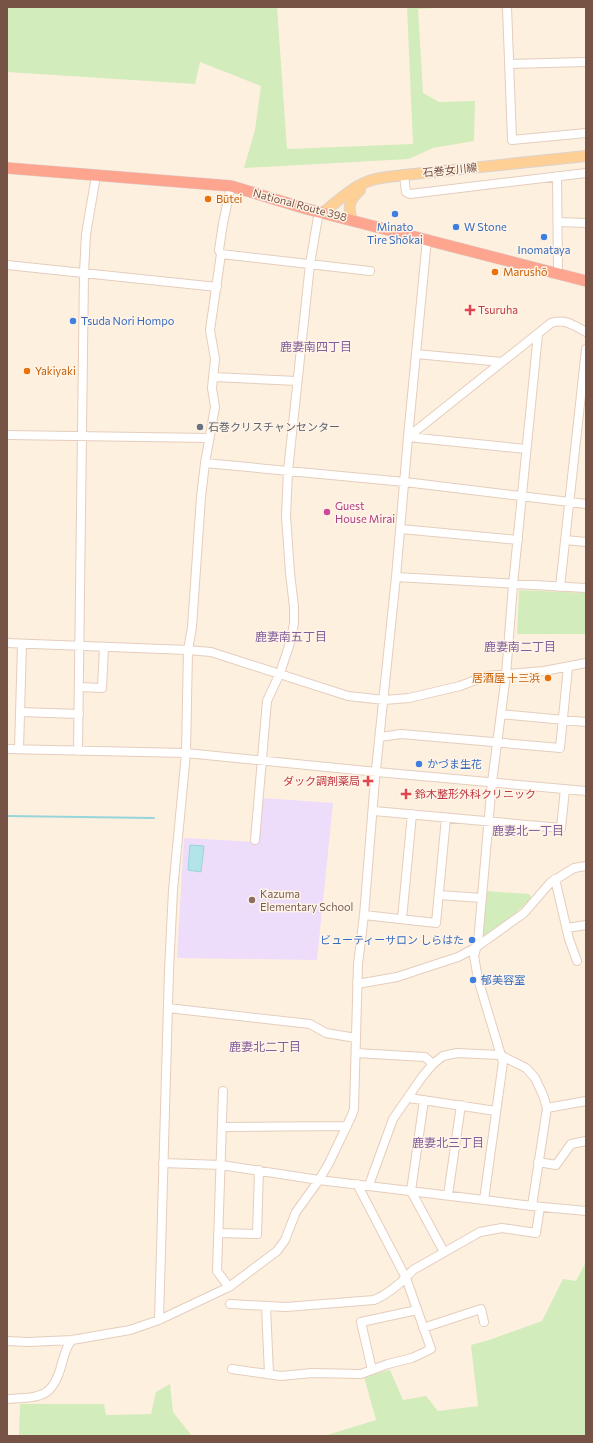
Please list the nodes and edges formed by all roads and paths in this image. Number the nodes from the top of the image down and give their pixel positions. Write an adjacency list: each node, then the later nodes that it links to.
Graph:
1 (507, 7): 3 (street)
2 (586, 62): 3 (street)
3 (509, 64): 4 (street)
4 (586, 133)
5 (586, 156): 8 (main road, 石巻女川線)
6 (7, 168): 9 (highway, National Route 398)
7 (586, 173): 10 (street)
8 (404, 175): 10 (street); 11 (main road, 石巻女川線)
9 (96, 176): 12 (highway, National Route 398); 22 (street)
10 (557, 176): 15 (street)
11 (375, 180): 13 (main road, 石巻女川線); 14 (main road)
12 (231, 186): 13 (highway, National Route 398); 18 (street)
13 (322, 212): 14 (highway, National Route 398); 19 (street)
14 (352, 220): 17 (highway, National Route 398)
15 (558, 222): 16 (street); 23 (street)
16 (586, 223)
17 (427, 240): 23 (highway, National Route 398); 29 (street)
18 (222, 254): 19 (street); 25 (street)
19 (310, 264): 21 (street); 32 (street)
20 (7, 265): 22 (street)
21 (370, 271)
22 (84, 273): 25 (street); 34 (street)
23 (558, 274): 24 (highway, National Route 398)
24 (586, 281)
25 (217, 287): 31 (street)
26 (586, 332): 27 (street)
27 (538, 334): 30 (street); 37 (street)
28 (586, 349): 42 (street)
29 (416, 354): 30 (street); 35 (street)
30 (502, 362): 35 (street)
31 (213, 377): 32 (street); 36 (street)
32 (297, 381): 39 (street)
33 (7, 435): 34 (street)
34 (82, 436): 36 (street); 54 (street)
35 (408, 437): 37 (street); 40 (street)
36 (209, 438): 38 (street)
37 (526, 449): 41 (street)
38 (205, 463): 39 (street); 56 (street)
39 (288, 471): 40 (street); 59 (street)
40 (405, 482): 41 (street); 44 (street)
41 (523, 497): 42 (street); 45 (street)
42 (569, 503): 43 (street); 46 (street)
43 (586, 504)
44 (401, 529): 45 (street); 48 (street)
45 (518, 540): 49 (street)
46 (565, 540): 47 (street); 50 (street)
47 (586, 542)
48 (396, 577): 49 (street); 62 (street)
49 (513, 585): 50 (street); 60 (street)
50 (560, 587): 51 (street)
51 (586, 588)
52 (7, 644): 53 (street)
53 (22, 644): 54 (street); 63 (street)
54 (80, 646): 55 (street); 61 (street)
55 (104, 647): 56 (street); 61 (street)
56 (188, 650): 59 (street); 73 (street)
57 (586, 663): 58 (street)
58 (568, 667): 60 (street); 66 (street)
59 (280, 673): 62 (street); 74 (street)
60 (506, 674): 62 (street); 65 (street)
61 (80, 687): 64 (street)
62 (384, 700): 68 (street)
63 (20, 712): 64 (street); 71 (street)
64 (79, 714): 72 (street)
65 (501, 714): 66 (street); 69 (street)
66 (563, 720): 67 (street); 69 (street)
67 (586, 722)
68 (380, 737): 69 (street); 75 (street)
69 (497, 741): 76 (street)
70 (7, 749): 71 (street)
71 (19, 749): 72 (street)
72 (78, 751): 73 (street)
73 (186, 753): 74 (street); 95 (street)
74 (261, 760): 75 (street); 83 (street)
75 (377, 772): 76 (street); 79 (street)
76 (492, 782): 77 (street); 82 (street)
77 (565, 789): 78 (street); 82 (street)
78 (586, 791)
79 (374, 811): 80 (street); 88 (street)
80 (412, 814): 81 (street); 89 (street)
81 (446, 818): 82 (street); 86 (street)
82 (489, 822): 87 (street)
83 (255, 840)
84 (586, 866): 85 (street)
85 (555, 880): 91 (street); 92 (street)
86 (439, 895): 87 (street); 89 (street)
87 (482, 898): 92 (street)
88 (364, 915): 89 (street); 94 (street)
89 (402, 919)
90 (586, 925): 91 (street)
91 (566, 928): 93 (street)
92 (475, 948): 94 (street); 98 (street)
93 (577, 961)
94 (357, 984): 96 (street)
95 (168, 1008): 96 (street); 111 (street)
96 (356, 1038): 97 (street)
97 (356, 1053): 99 (street); 107 (street)
98 (500, 1055): 99 (street); 105 (street); 106 (street)
99 (433, 1064): 101 (street)
100 (223, 1091): 108 (street)
101 (409, 1098): 102 (street); 116 (street)
102 (424, 1100): 104 (street); 117 (street)
103 (586, 1101): 105 (street)
104 (461, 1105): 106 (street); 118 (street)
105 (547, 1108): 110 (street)
106 (496, 1111): 119 (street)
107 (347, 1126): 108 (street); 114 (street)
108 (222, 1127): 112 (street)
109 (586, 1141): 110 (street)
110 (538, 1162): 120 (street)
111 (163, 1163): 112 (street); 129 (street)
112 (221, 1164): 113 (street); 122 (street)
113 (259, 1170): 114 (street); 122 (street)
114 (320, 1180): 115 (street); 125 (street)
115 (357, 1184): 116 (street); 124 (street)
116 (369, 1185): 117 (street)
117 (411, 1191): 118 (street); 123 (street)
118 (448, 1195): 119 (street)
119 (484, 1200): 120 (street)
120 (536, 1207): 121 (street); 123 (street)
121 (586, 1211)
122 (218, 1233): 125 (street)
123 (444, 1252): 124 (street)
124 (406, 1278): 127 (street); 128 (street)
125 (229, 1287): 129 (street)
126 (230, 1304): 127 (street)
127 (266, 1306): 136 (street)
128 (417, 1310): 131 (street); 135 (street)
129 (159, 1320): 132 (street)
130 (484, 1322): 131 (street)
131 (423, 1328): 135 (street)
132 (72, 1340): 133 (street); 137 (street)
133 (7, 1341)
134 (232, 1369): 136 (street)
135 (372, 1370): 136 (street)
136 (269, 1374)
137 (7, 1399)

